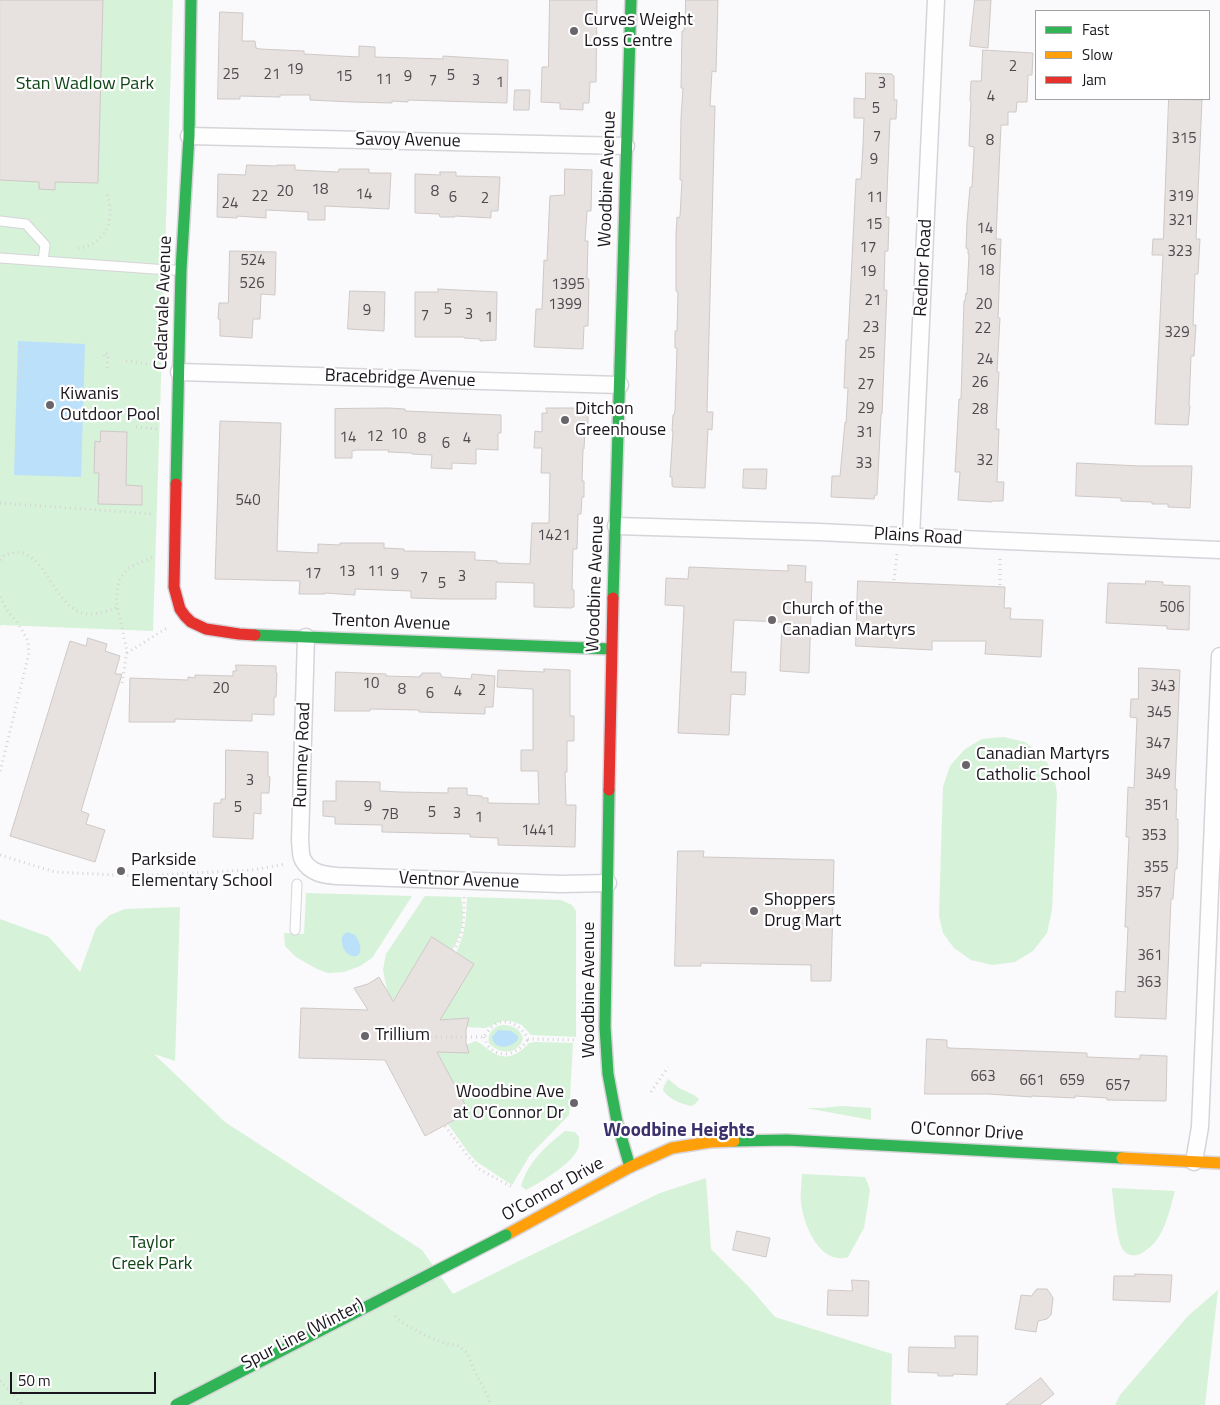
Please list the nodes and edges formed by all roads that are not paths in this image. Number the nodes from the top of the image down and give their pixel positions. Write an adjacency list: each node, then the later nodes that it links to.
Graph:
1 (191, 0): 4 (main road, Cedarvale Avenue)
2 (631, 0): 5 (main road, Woodbine Avenue)
3 (936, 0): 13 (street, Rednor Road)
4 (189, 136): 5 (street, Savoy Avenue); 9 (main road, Cedarvale Avenue)
5 (626, 146): 11 (main road, Woodbine Avenue)
6 (0, 221): 8 (lane)
7 (0, 258): 8 (lane)
8 (43, 261): 9 (lane)
9 (182, 270): 10 (main road, Cedarvale Avenue)
10 (172, 369): 11 (street, Bracebridge Avenue); 15 (main road, Cedarvale Avenue)
11 (620, 385): 12 (main road, Woodbine Avenue)
12 (616, 526): 13 (street, Plains Road); 17 (main road, Woodbine Avenue)
13 (911, 536): 14 (street, Plains Road)
14 (1220, 550)
15 (179, 607): 16 (main road, Trenton Avenue)
16 (306, 637): 17 (main road, Trenton Avenue); 19 (street, Rumney Road)
17 (611, 650): 20 (main road, Woodbine Avenue)
18 (1220, 656): 23 (street)
19 (311, 870): 20 (street, Ventnor Avenue)
20 (608, 883): 25 (main road, Woodbine Avenue)
21 (296, 884): 22 (lane)
22 (294, 930)
23 (1194, 1162): 24 (main road, O'Connor Drive); 25 (main road, O'Connor Drive)
24 (1220, 1163)
25 (630, 1167): 26 (main road, O'Connor Drive, bridge)
26 (176, 1405)

